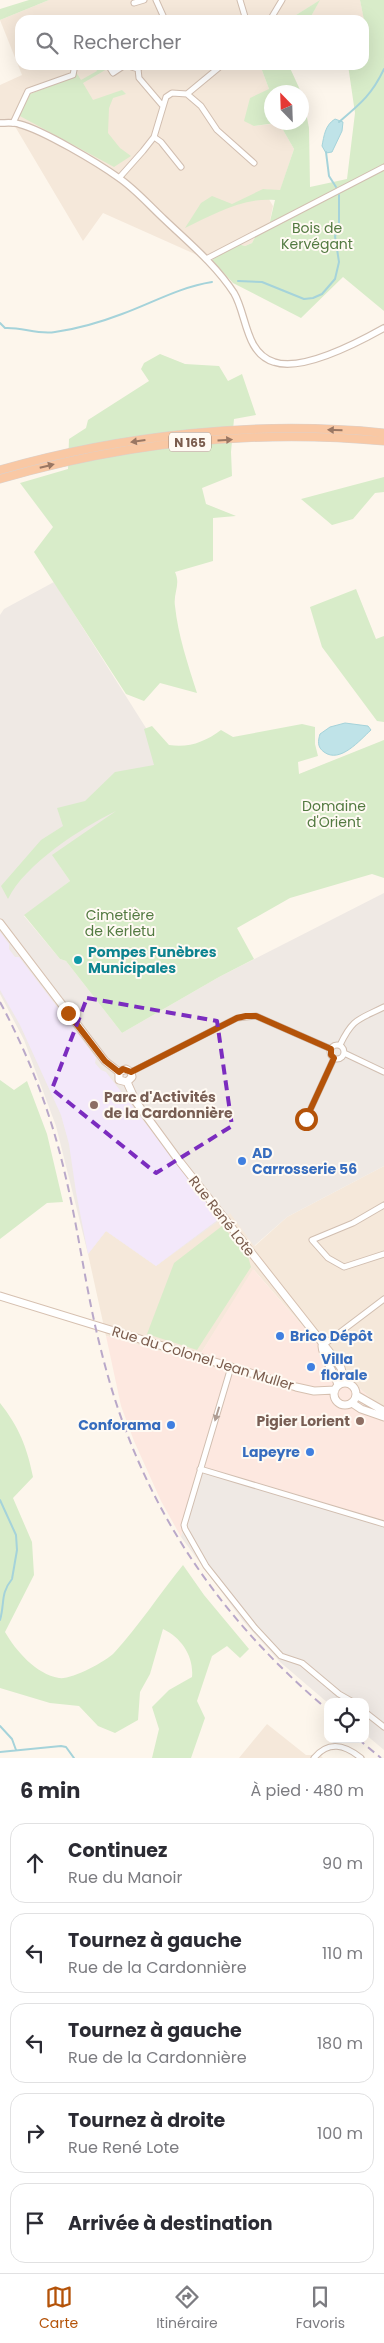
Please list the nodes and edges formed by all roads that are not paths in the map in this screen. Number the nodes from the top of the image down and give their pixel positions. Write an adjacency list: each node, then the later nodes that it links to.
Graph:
1 (144, 0): 5 (street)
2 (156, 0): 6 (street)
3 (240, 0): 7 (street)
4 (282, 0): 8 (street)
5 (134, 2)
6 (163, 15)
7 (244, 15)
8 (273, 15)
9 (74, 70): 15 (street)
10 (138, 70): 13 (street)
11 (216, 70): 12 (street)
12 (187, 94): 13 (street); 17 (street)
13 (162, 105): 16 (street)
14 (0, 123): 15 (street)
15 (13, 123): 20 (street)
16 (154, 137): 18 (street); 20 (street)
17 (254, 163)
18 (181, 167)
19 (384, 167): 21 (street)
20 (119, 178): 21 (street)
21 (206, 259): 22 (street)
22 (384, 328)
23 (384, 433): 25 (highway, N 165, one-way to 25)
24 (384, 441): 26 (highway, N 165, one-way to 24)
25 (0, 470)
26 (0, 479)
27 (0, 923): 33 (main road)
28 (384, 1007): 29 (street)
29 (340, 1045): 30 (street); 31 (street)
30 (331, 1049): 32 (street); 34 (street)
31 (344, 1053): 32 (street); 35 (street)
32 (334, 1058): 37 (street)
33 (119, 1072): 34 (main road); 36 (main road)
34 (131, 1072): 36 (main road)
35 (384, 1072)
36 (127, 1082): 42 (main road, Rue René Lote)
37 (306, 1119)
38 (384, 1205): 39 (street)
39 (384, 1254)
40 (0, 1296): 43 (main road, Rue du Colonel Jean Muller)
41 (384, 1300): 42 (street)
42 (322, 1346): 44 (main road, Rue René Lote)
43 (231, 1367): 45 (main road, Rue du Colonel Jean Muller); 51 (street, one-way to 51)
44 (339, 1386): 45 (main road, Rue du Colonel Jean Muller); 46 (main road); 47 (main road)
45 (314, 1391): 47 (main road, Rue du Colonel Jean Muller)
46 (356, 1395): 48 (main road); 49 (main road)
47 (336, 1400): 48 (main road)
48 (352, 1403): 50 (main road)
49 (384, 1411)
50 (384, 1417)
51 (200, 1468): 52 (street); 53 (street)
52 (384, 1524)
53 (346, 1698)
54 (369, 1715): 55 (street)
55 (384, 1727)
56 (314, 1758): 57 (street)
57 (361, 1758)

